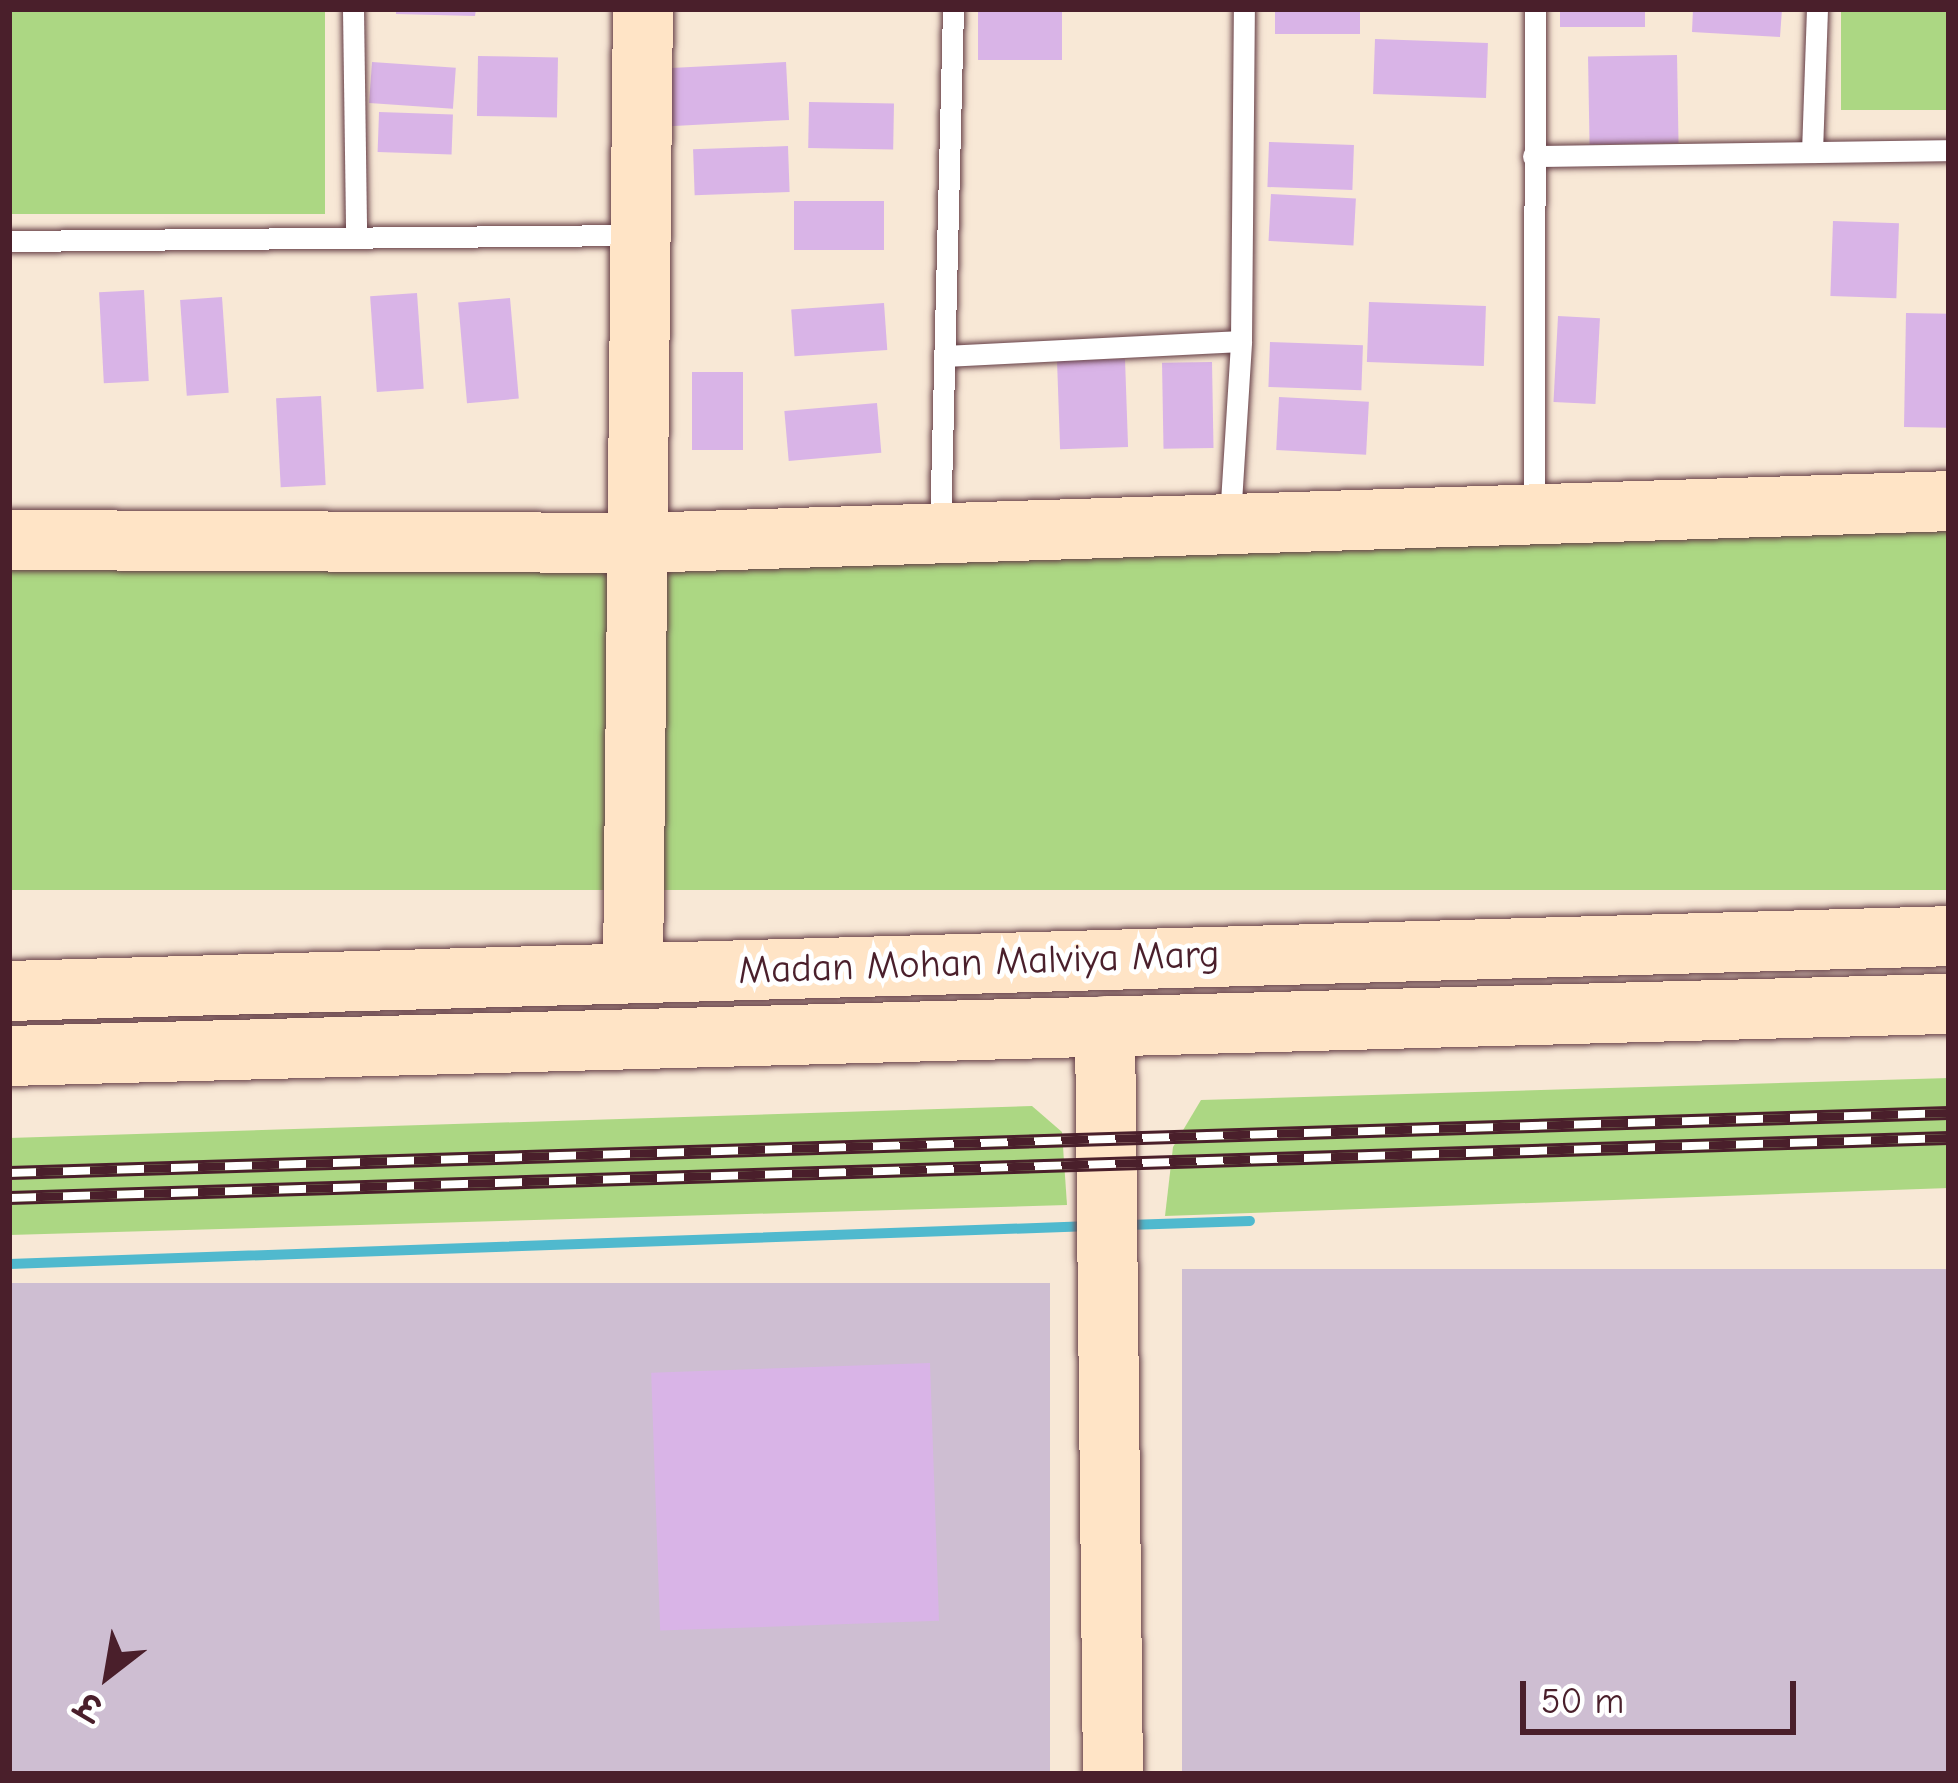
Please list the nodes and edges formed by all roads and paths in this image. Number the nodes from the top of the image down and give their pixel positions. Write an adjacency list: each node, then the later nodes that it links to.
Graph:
1 (352, 9): 11 (lane)
2 (643, 9): 10 (main road)
3 (953, 9): 14 (lane)
4 (1244, 9): 13 (lane)
5 (1534, 9): 9 (lane)
6 (1817, 9): 8 (lane)
7 (1949, 150): 8 (lane)
8 (1811, 152): 9 (lane)
9 (1533, 156): 16 (lane)
10 (641, 235): 11 (lane); 20 (main road)
11 (356, 238): 12 (lane)
12 (9, 241)
13 (1241, 341): 14 (lane); 17 (lane)
14 (945, 356): 18 (lane)
15 (1949, 502): 16 (main road)
16 (1534, 509): 17 (main road)
17 (1229, 526): 18 (main road)
18 (940, 530): 20 (main road)
19 (9, 540): 20 (main road)
20 (638, 544): 22 (main road)
21 (1949, 936): 22 (main road, Madan Mohan Malviya Marg)
22 (633, 973): 23 (main road, Madan Mohan Malviya Marg)
23 (9, 991)
24 (1949, 1004): 25 (main road, Madan Mohan Malviya Marg)
25 (1105, 1026): 26 (main road, Madan Mohan Malviya Marg); 27 (main road)
26 (9, 1056)
27 (1113, 1774)

